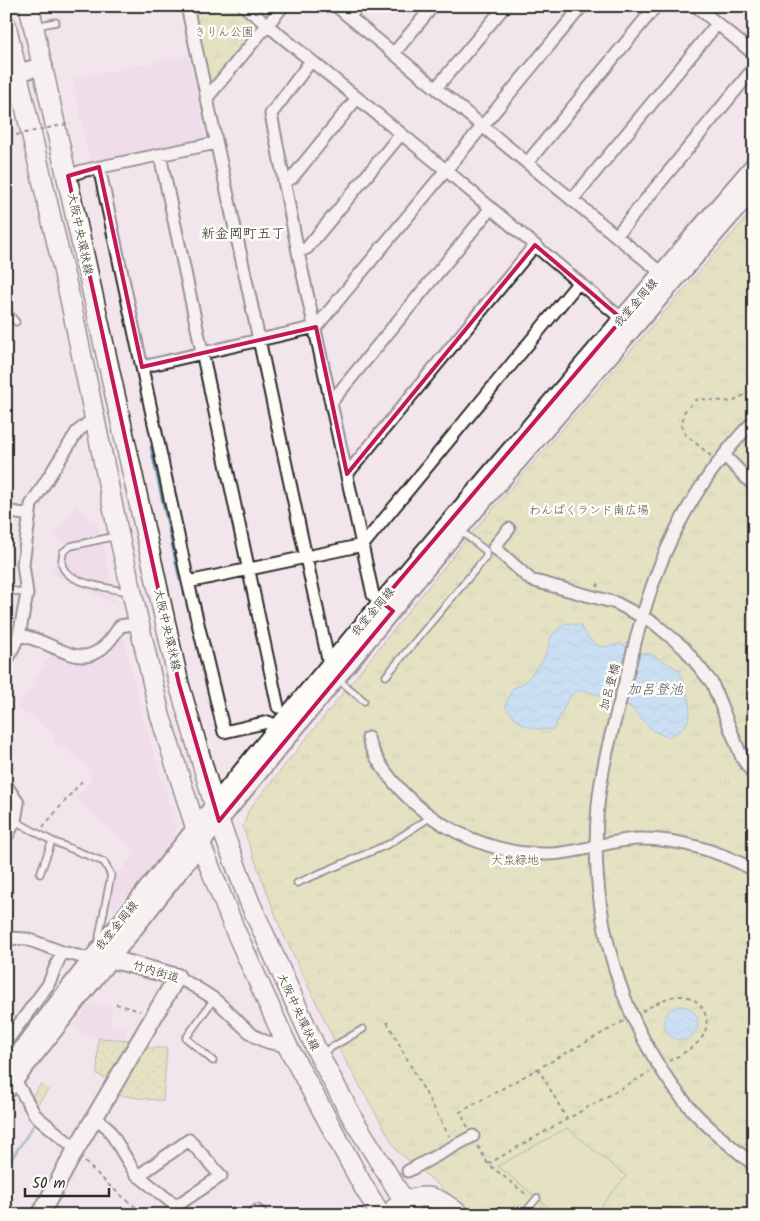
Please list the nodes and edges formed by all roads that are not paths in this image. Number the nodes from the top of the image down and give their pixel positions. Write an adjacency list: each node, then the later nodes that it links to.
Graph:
1 (29, 6): 16 (main road, 大阪中央環状線)
2 (186, 6): 26 (street)
3 (244, 6): 17 (street)
4 (283, 6): 17 (street)
5 (336, 6): 12 (street)
6 (358, 6): 12 (street)
7 (432, 6): 18 (street)
8 (505, 6): 24 (street)
9 (582, 6): 27 (street)
10 (656, 6): 31 (street)
11 (696, 6): 14 (street)
12 (349, 17): 18 (street)
13 (56, 22): 16 (lane)
14 (718, 24): 19 (street); 38 (street)
15 (6, 25): 23 (main road, 大阪中央環状線)
16 (34, 26): 21 (main road, 大阪中央環状線)
17 (267, 26): 20 (street); 26 (street)
18 (394, 54): 24 (street)
19 (754, 54)
20 (311, 61): 25 (street); 36 (street)
21 (44, 66): 23 (main road); 35 (main road, 大阪中央環状線)
22 (754, 68): 40 (street)
23 (11, 78): 53 (main road, 大阪中央環状線)
24 (436, 88): 27 (street)
25 (357, 98): 28 (street); 36 (street)
26 (206, 99): 29 (street)
27 (483, 126): 31 (street); 34 (street)
28 (401, 134): 34 (street); 42 (street)
29 (216, 143): 30 (street); 49 (street)
30 (160, 155): 33 (street); 50 (street)
31 (527, 163): 38 (street)
32 (754, 165): 43 (main road, 我堂金岡線)
33 (99, 167): 35 (street); 51 (street)
34 (447, 171): 39 (street); 48 (street)
35 (68, 176): 84 (main road, 大阪中央環状線)
36 (284, 181): 42 (street)
37 (754, 189): 43 (main road, 我堂金岡線)
38 (572, 200): 40 (street)
39 (490, 208): 41 (street); 52 (street)
40 (616, 236): 43 (street)
41 (535, 245): 44 (street); 56 (street)
42 (298, 252): 48 (street)
43 (667, 277): 46 (main road, 我堂金岡線); 60 (main road, 我堂金岡線)
44 (579, 282): 46 (street); 63 (street)
45 (6, 310): 47 (lane)
46 (622, 319): 70 (main road, 我堂金岡線)
47 (16, 322)
48 (316, 327): 49 (street); 52 (street)
49 (260, 341): 50 (street); 64 (street)
50 (202, 354): 51 (street); 65 (street)
51 (142, 368): 66 (street)
52 (332, 401): 56 (street)
53 (94, 418): 59 (street); 62 (main road, 大阪中央環状線)
54 (754, 421): 55 (street, 加呂登橋)
55 (721, 458): 57 (street); 71 (street, 加呂登橋)
56 (347, 474): 63 (street)
57 (754, 486)
58 (6, 511): 59 (street)
59 (29, 515): 69 (street)
60 (459, 529): 70 (main road, 我堂金岡線); 76 (lane)
61 (509, 529): 71 (street)
62 (119, 536): 68 (main road, 大阪中央環状線); 68 (lane)
63 (364, 545): 64 (street); 70 (street)
64 (307, 558): 65 (street); 75 (street)
65 (249, 570): 66 (street); 79 (street)
66 (188, 582): 80 (street)
67 (6, 589): 69 (lane)
68 (132, 593): 72 (main road, 大阪中央環状線)
69 (27, 594): 73 (street)
70 (387, 606): 75 (main road, 我堂金岡線); 77 (main road, 我堂金岡線)
71 (643, 616): 82 (street); 91 (street, 加呂登橋)
72 (139, 623): 73 (street); 87 (main road, 大阪中央環状線)
73 (19, 635): 74 (street)
74 (6, 663)
75 (330, 664): 80 (main road, 我堂金岡線)
76 (386, 676)
77 (338, 679): 78 (lane); 84 (main road, 我堂金岡線)
78 (364, 701)
79 (278, 707)
80 (278, 727): 84 (main road, 我堂金岡線)
81 (368, 738): 85 (street)
82 (754, 776)
83 (6, 784): 86 (street)
84 (217, 812): 87 (main road, 我堂金岡線); 90 (main road, 我堂金岡線); 105 (main road, 大阪中央環状線)
85 (431, 817): 91 (street); 94 (lane)
86 (15, 820): 88 (street); 89 (lane)
87 (196, 827): 90 (main road, 大阪中央環状線); 96 (main road, 我堂金岡線)
88 (6, 838)
89 (52, 841): 93 (lane); 96 (lane)
90 (202, 845): 99 (main road, 我堂金岡線); 104 (main road, 大阪中央環状線)
91 (596, 846): 92 (street); 111 (street, 加呂登橋)
92 (754, 870)
93 (40, 874)
94 (297, 882)
95 (6, 938): 97 (street, 竹内街道)
96 (104, 941): 98 (main road, 我堂金岡線)
97 (62, 952): 98 (street, 竹内街道); 103 (street)
98 (90, 959): 99 (main road, 竹内街道); 107 (main road, 我堂金岡線)
99 (111, 959): 100 (main road, 竹内街道); 107 (main road, 我堂金岡線)
100 (177, 977): 101 (street, 竹内街道); 108 (main road)
101 (214, 1000): 104 (street, 竹内街道); 106 (lane)
102 (363, 1029): 105 (lane)
103 (6, 1042)
104 (287, 1045): 119 (main road, 大阪中央環状線)
105 (318, 1055): 115 (main road, 大阪中央環状線)
106 (213, 1061)
107 (9, 1080): 110 (street)
108 (95, 1117): 110 (main road); 113 (street)
109 (473, 1136): 112 (street)
110 (75, 1150): 116 (main road)
111 (754, 1165)
112 (408, 1171)
113 (138, 1176): 113 (street)
114 (535, 1199): 122 (lane)
115 (409, 1208): 120 (main road); 121 (main road)
116 (40, 1215)
117 (252, 1215): 118 (street)
118 (262, 1215)
119 (381, 1215)
120 (385, 1215)
121 (460, 1215)
122 (523, 1215)

